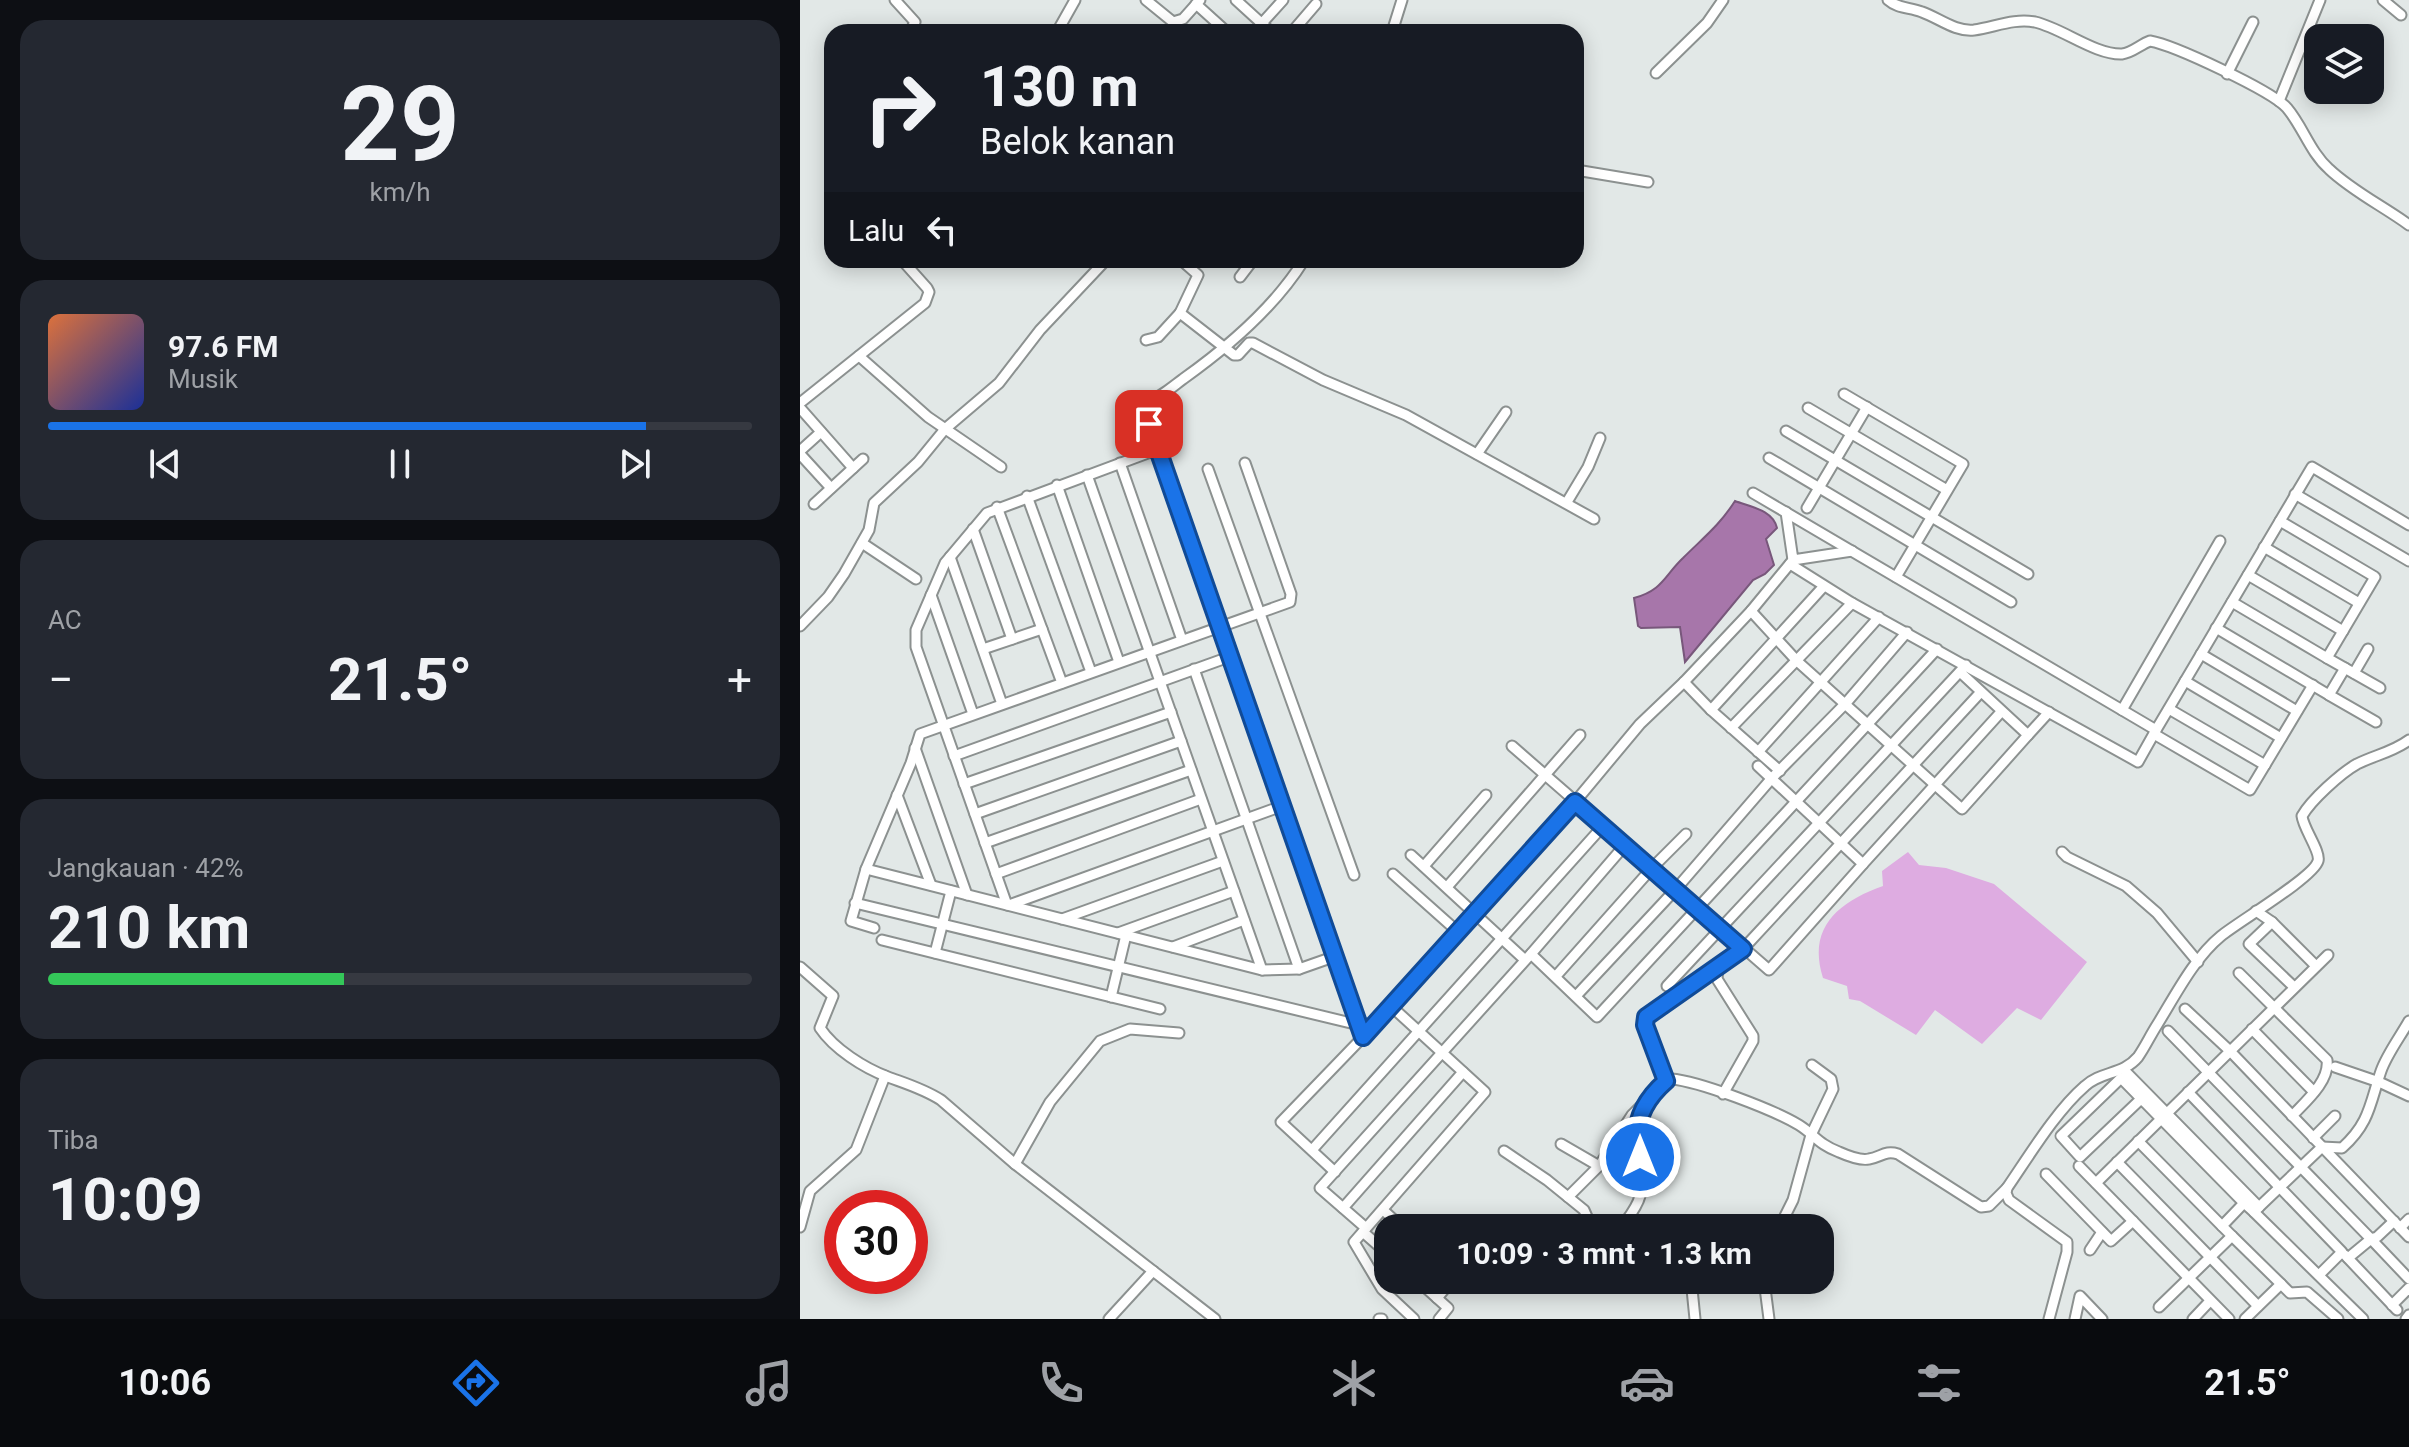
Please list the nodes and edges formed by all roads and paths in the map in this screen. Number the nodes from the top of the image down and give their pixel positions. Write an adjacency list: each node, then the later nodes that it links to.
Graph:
1 (895, 0): 15 (street)
2 (1075, 0): 16 (street)
3 (1283, 0): 18 (street)
4 (1402, 0): 20 (street)
5 (1723, 0): 21 (street)
6 (1888, 0): 22 (street)
7 (2320, 0): 23 (street)
8 (2383, 0): 13 (street)
9 (1240, 1): 18 (street)
10 (1152, 2): 11 (street)
11 (1198, 2): 17 (street)
12 (1316, 4): 19 (street)
13 (2401, 15)
14 (2253, 22): 22 (street)
15 (914, 24)
16 (1062, 24)
17 (1215, 24)
18 (1262, 24)
19 (1299, 24)
20 (1394, 24)
21 (1656, 73)
22 (2227, 74): 23 (street)
23 (2279, 101): 26 (street)
24 (1584, 171): 25 (street)
25 (1648, 182)
26 (2409, 225)
27 (909, 268): 36 (street)
28 (1098, 268): 43 (street)
29 (1190, 268): 33 (street)
30 (1247, 268): 32 (street)
31 (1298, 268): 35 (street)
32 (1240, 277)
33 (1180, 313): 34 (street); 35 (street)
34 (1146, 340)
35 (1225, 349): 48 (street); 50 (street)
36 (859, 356): 38 (street); 43 (street)
37 (1844, 394): 39 (street)
38 (803, 400): 41 (street)
39 (1867, 407): 46 (street); 63 (street)
40 (1808, 408): 46 (street)
41 (800, 409): 45 (street)
42 (1506, 412): 50 (street)
43 (945, 429): 56 (street); 78 (street)
44 (1786, 431): 53 (street)
45 (821, 432): 49 (street); 57 (street)
46 (1851, 434): 53 (street); 63 (street)
47 (1600, 438): 67 (street)
48 (1156, 450): 54 (street); 99 (street)
49 (800, 453): 61 (street)
50 (1477, 454): 67 (street)
51 (1769, 458): 62 (street)
52 (863, 459): 57 (street)
53 (1835, 461): 62 (street); 72 (street)
54 (1120, 463): 59 (street); 106 (street)
55 (1245, 463): 96 (street)
56 (1001, 467)
57 (853, 468): 61 (street)
58 (1208, 469): 96 (street)
59 (1087, 475): 60 (street); 110 (street)
60 (1057, 485): 66 (street); 115 (street)
61 (831, 488): 68 (street)
62 (1819, 488): 70 (street); 79 (street)
63 (1947, 490): 72 (street)
64 (1753, 493): 71 (street)
65 (2295, 494): 74 (street); 75 (street); 83 (street)
66 (1027, 496): 69 (street); 119 (street)
67 (1567, 502): 73 (street)
68 (814, 504)
69 (997, 507): 76 (street); 101 (street)
70 (1807, 508)
71 (1786, 512): 81 (street); 84 (street)
72 (1931, 517): 79 (street); 85 (street)
73 (1594, 519)
74 (2280, 521): 80 (street); 94 (street)
75 (2409, 525)
76 (973, 529): 82 (street); 104 (street)
77 (2220, 541): 133 (street)
78 (862, 543): 88 (street); 98 (street)
79 (1915, 545): 87 (street); 91 (street)
80 (2264, 547): 86 (street); 94 (street)
81 (1852, 551): 84 (street); 87 (street)
82 (950, 557): 90 (street); 107 (street)
83 (2409, 561)
84 (1791, 562): 89 (street); 95 (street)
85 (2028, 574)
86 (2248, 575): 92 (street); 102 (street)
87 (1896, 577): 133 (street)
88 (916, 579)
89 (1824, 586): 93 (street); 105 (street)
90 (931, 595): 138 (street); 140 (street)
91 (2011, 602)
92 (2232, 602): 100 (street); 113 (street)
93 (1852, 603): 97 (street); 114 (street)
94 (2359, 603): 102 (street)
95 (1751, 611): 105 (street); 123 (street)
96 (1259, 613): 99 (street); 186 (street)
97 (1879, 617): 103 (street); 120 (street)
98 (800, 626)
99 (1219, 627): 106 (street); 112 (street)
100 (2216, 628): 111 (street); 125 (street)
101 (1042, 629): 104 (street); 124 (street)
102 (2343, 631): 113 (street)
103 (1907, 632): 108 (street); 129 (street)
104 (1012, 639): 107 (street)
105 (1775, 639): 114 (street); 132 (street)
106 (1182, 640): 110 (street)
107 (983, 649): 130 (street)
108 (1937, 649): 116 (street); 141 (street)
109 (2368, 649): 118 (street)
110 (1149, 652): 115 (street); 122 (street)
111 (2201, 654): 121 (street); 134 (street)
112 (1229, 657): 117 (street); 167 (street)
113 (2327, 658): 118 (street)
114 (1797, 661): 120 (street); 142 (street)
115 (1119, 662): 119 (street)
116 (1963, 668): 127 (street); 137 (street); 149 (street)
117 (1194, 669): 122 (street); 169 (street)
118 (2349, 671): 126 (street); 128 (street)
119 (1091, 672): 124 (street)
120 (1821, 681): 129 (street); 152 (street)
121 (2185, 681): 131 (street); 146 (street)
122 (1160, 682): 135 (street); 153 (street)
123 (1684, 682): 132 (street); 166 (street)
124 (1062, 683): 130 (street)
125 (2313, 685): 128 (street); 134 (street)
126 (2380, 688)
127 (1980, 693): 136 (street); 154 (street)
128 (2329, 695): 139 (street)
129 (1846, 703): 141 (street); 159 (street)
130 (1002, 704): 138 (street)
131 (2169, 709): 143 (street); 155 (street)
132 (1711, 710): 142 (street)
133 (2122, 710): 143 (street)
134 (2297, 711): 146 (street)
135 (1171, 712): 148 (street); 160 (street)
136 (2001, 712): 145 (street); 161 (street)
137 (2049, 712): 143 (street); 145 (street)
138 (973, 714): 140 (street)
139 (2376, 722)
140 (943, 724): 151 (street); 153 (street)
141 (1869, 724): 149 (street); 165 (street)
142 (1731, 728): 152 (street)
143 (2155, 732): 155 (street)
144 (1580, 735): 158 (street)
145 (2028, 735): 161 (street)
146 (2281, 738): 155 (street)
147 (2409, 740): 197 (street)
148 (1181, 741): 157 (street); 168 (street)
149 (1891, 745): 154 (street); 170 (street)
150 (1512, 746): 158 (street)
151 (915, 748): 162 (street); 192 (street)
152 (1758, 752): 159 (street)
153 (954, 756): 160 (street)
154 (1913, 764): 161 (street); 175 (street)
155 (2265, 765)
156 (1758, 766): 159 (street)
157 (1191, 770): 164 (street); 174 (street)
158 (1544, 775): 166 (street); 188 (street)
159 (1776, 775): 165 (street); 189 (street)
160 (964, 784): 168 (street)
161 (1936, 785): 180 (street)
162 (897, 795): 183 (street); 187 (street)
163 (1486, 795): 181 (street)
164 (1201, 799): 172 (street); 184 (street)
165 (1796, 801): 170 (street); 195 (street)
166 (1575, 802): 171 (street); 196 (street)
167 (1282, 806): 169 (street); 212 (street)
168 (975, 814): 174 (street)
169 (1247, 818): 172 (street); 219 (street)
170 (1819, 822): 175 (street); 203 (street)
171 (1603, 826): 176 (street); 206 (street)
172 (1213, 831): 179 (street); 194 (street)
173 (1686, 834): 182 (street)
174 (985, 843): 184 (street)
175 (1841, 843): 180 (street); 209 (street)
176 (1625, 845): 182 (street); 213 (street)
177 (2062, 852): 214 (street)
178 (1411, 855): 181 (street)
179 (1223, 861): 191 (street); 198 (street)
180 (1863, 864): 209 (street)
181 (1424, 866): 188 (street)
182 (1652, 868): 189 (street); 222 (street)
183 (866, 869): 187 (street); 193 (street)
184 (996, 874): 194 (street)
185 (1393, 874): 204 (street)
186 (1354, 875)
187 (931, 885): 190 (street)
188 (1447, 887): 196 (street)
189 (1676, 889): 195 (street); 225 (street)
190 (951, 891): 192 (street); 201 (street)
191 (1234, 891): 199 (street); 205 (street)
192 (967, 895): 194 (street)
193 (855, 903): 201 (street); 202 (street)
194 (1008, 905): 198 (street)
195 (1698, 908): 203 (street); 225 (street)
196 (1475, 911): 204 (street); 206 (street)
197 (2256, 911): 200 (street); 214 (street)
198 (1062, 919): 205 (street)
199 (1244, 920): 208 (street); 220 (street)
200 (2272, 922): 216 (street); 224 (street)
201 (942, 924): 210 (street); 215 (street)
202 (874, 928)
203 (1721, 929): 209 (street); 223 (street)
204 (1457, 931): 227 (street)
205 (1122, 934): 208 (street); 215 (street)
206 (1503, 938): 213 (street); 235 (street)
207 (882, 940): 210 (street)
208 (1173, 947): 220 (street)
209 (1743, 949): 218 (street)
210 (935, 953): 226 (street)
211 (2328, 955): 216 (street)
212 (1336, 956): 219 (street); 232 (street)
213 (1528, 957): 222 (street); 239 (street)
214 (2198, 962): 242 (street)
215 (1118, 966): 226 (street); 232 (street)
216 (2316, 966): 224 (street)
217 (800, 967): 245 (street)
218 (1718, 968): 246 (street); 250 (street)
219 (1299, 969): 220 (street)
220 (1262, 970)
221 (2239, 973): 228 (street)
222 (1556, 976): 225 (street)
223 (1667, 986)
224 (2294, 987): 228 (street)
225 (1576, 996)
226 (1111, 997): 229 (street)
227 (1391, 1006): 235 (street); 237 (street)
228 (2274, 1008): 233 (street); 249 (street)
229 (1160, 1009)
230 (2185, 1009): 238 (street)
231 (2409, 1021): 247 (street)
232 (1359, 1025): 237 (street)
233 (2252, 1029): 238 (street); 249 (street)
234 (2168, 1031): 243 (street)
235 (1418, 1032): 239 (street); 262 (street)
236 (1179, 1033): 265 (street)
237 (1363, 1037): 262 (street)
238 (2230, 1051): 243 (street); 255 (street)
239 (1442, 1053): 244 (street); 269 (street)
240 (1812, 1065): 257 (street)
241 (2335, 1067): 247 (street)
242 (2124, 1070): 254 (street); 272 (street)
243 (2208, 1071): 248 (street); 268 (street)
244 (1463, 1072): 278 (street); 279 (street)
245 (885, 1076): 265 (street); 274 (street)
246 (1666, 1081): 250 (street); 253 (street)
247 (2379, 1082): 251 (street); 261 (street)
248 (2188, 1092): 254 (street); 273 (street)
249 (2314, 1092): 255 (street)
250 (1723, 1094): 257 (street)
251 (2409, 1096)
252 (2142, 1098): 252 (street); 254 (street)
253 (1645, 1103): 266 (street); 284 (street)
254 (2164, 1116): 259 (street); 277 (street); 280 (street)
255 (2292, 1116): 258 (street)
256 (2335, 1116): 258 (street)
257 (1811, 1135): 272 (street); 285 (street)
258 (2313, 1138): 261 (street)
259 (2138, 1141): 264 (street); 289 (street)
260 (1561, 1144): 266 (street)
261 (2322, 1147): 268 (street); 288 (street)
262 (1312, 1150): 269 (street)
263 (1504, 1151): 275 (street)
264 (2117, 1162): 271 (street); 299 (street)
265 (1015, 1164): 300 (street)
266 (1599, 1166): 275 (street)
267 (2079, 1166): 271 (street)
268 (2301, 1167): 273 (street); 295 (street)
269 (1335, 1172): 278 (street)
270 (2046, 1174): 276 (street)
271 (2096, 1183): 287 (street)
272 (2007, 1188): 320 (street)
273 (2280, 1188): 280 (street); 298 (street)
274 (804, 1190): 290 (street)
275 (1568, 1197): 283 (street)
276 (2073, 1202): 281 (street); 292 (street)
277 (2244, 1203): 280 (street); 289 (street)
278 (1343, 1208): 291 (street)
279 (1383, 1210): 282 (street); 291 (street)
280 (2257, 1210): 301 (street)
281 (2063, 1212)
282 (1387, 1214)
283 (1587, 1214)
284 (1629, 1214)
285 (1786, 1214)
286 (2409, 1219): 288 (street)
287 (2133, 1221): 292 (street); 302 (street)
288 (2397, 1224): 294 (street); 295 (street)
289 (2222, 1226): 293 (street)
290 (800, 1227)
291 (1364, 1230): 296 (street); 316 (street)
292 (2102, 1232): 297 (street)
293 (2232, 1236): 299 (street); 304 (street)
294 (2409, 1237)
295 (2371, 1239): 298 (street); 303 (street)
296 (1374, 1240)
297 (2090, 1250)
298 (2345, 1255): 301 (street); 305 (street)
299 (2211, 1256): 302 (street); 312 (street)
300 (1153, 1271): 314 (street); 315 (street)
301 (2319, 1275): 327 (street)
302 (2189, 1278): 311 (street); 313 (street)
303 (2409, 1279)
304 (2281, 1284): 312 (street); 326 (street)
305 (2409, 1288)
306 (1433, 1294): 310 (street)
307 (1440, 1294): 310 (street)
308 (1692, 1294): 318 (street)
309 (1766, 1294): 319 (street)
310 (1437, 1298): 317 (street)
311 (2210, 1301): 323 (street); 324 (street)
312 (2258, 1306): 325 (street)
313 (2159, 1307)
314 (1109, 1319)
315 (1215, 1319)
316 (1414, 1319)
317 (1439, 1319)
318 (1695, 1319)
319 (1769, 1319)
320 (2049, 1319)
321 (2075, 1319): 322 (street)
322 (2102, 1319)
323 (2193, 1319)
324 (2229, 1319)
325 (2245, 1319)
326 (2338, 1319)
327 (2363, 1319)

